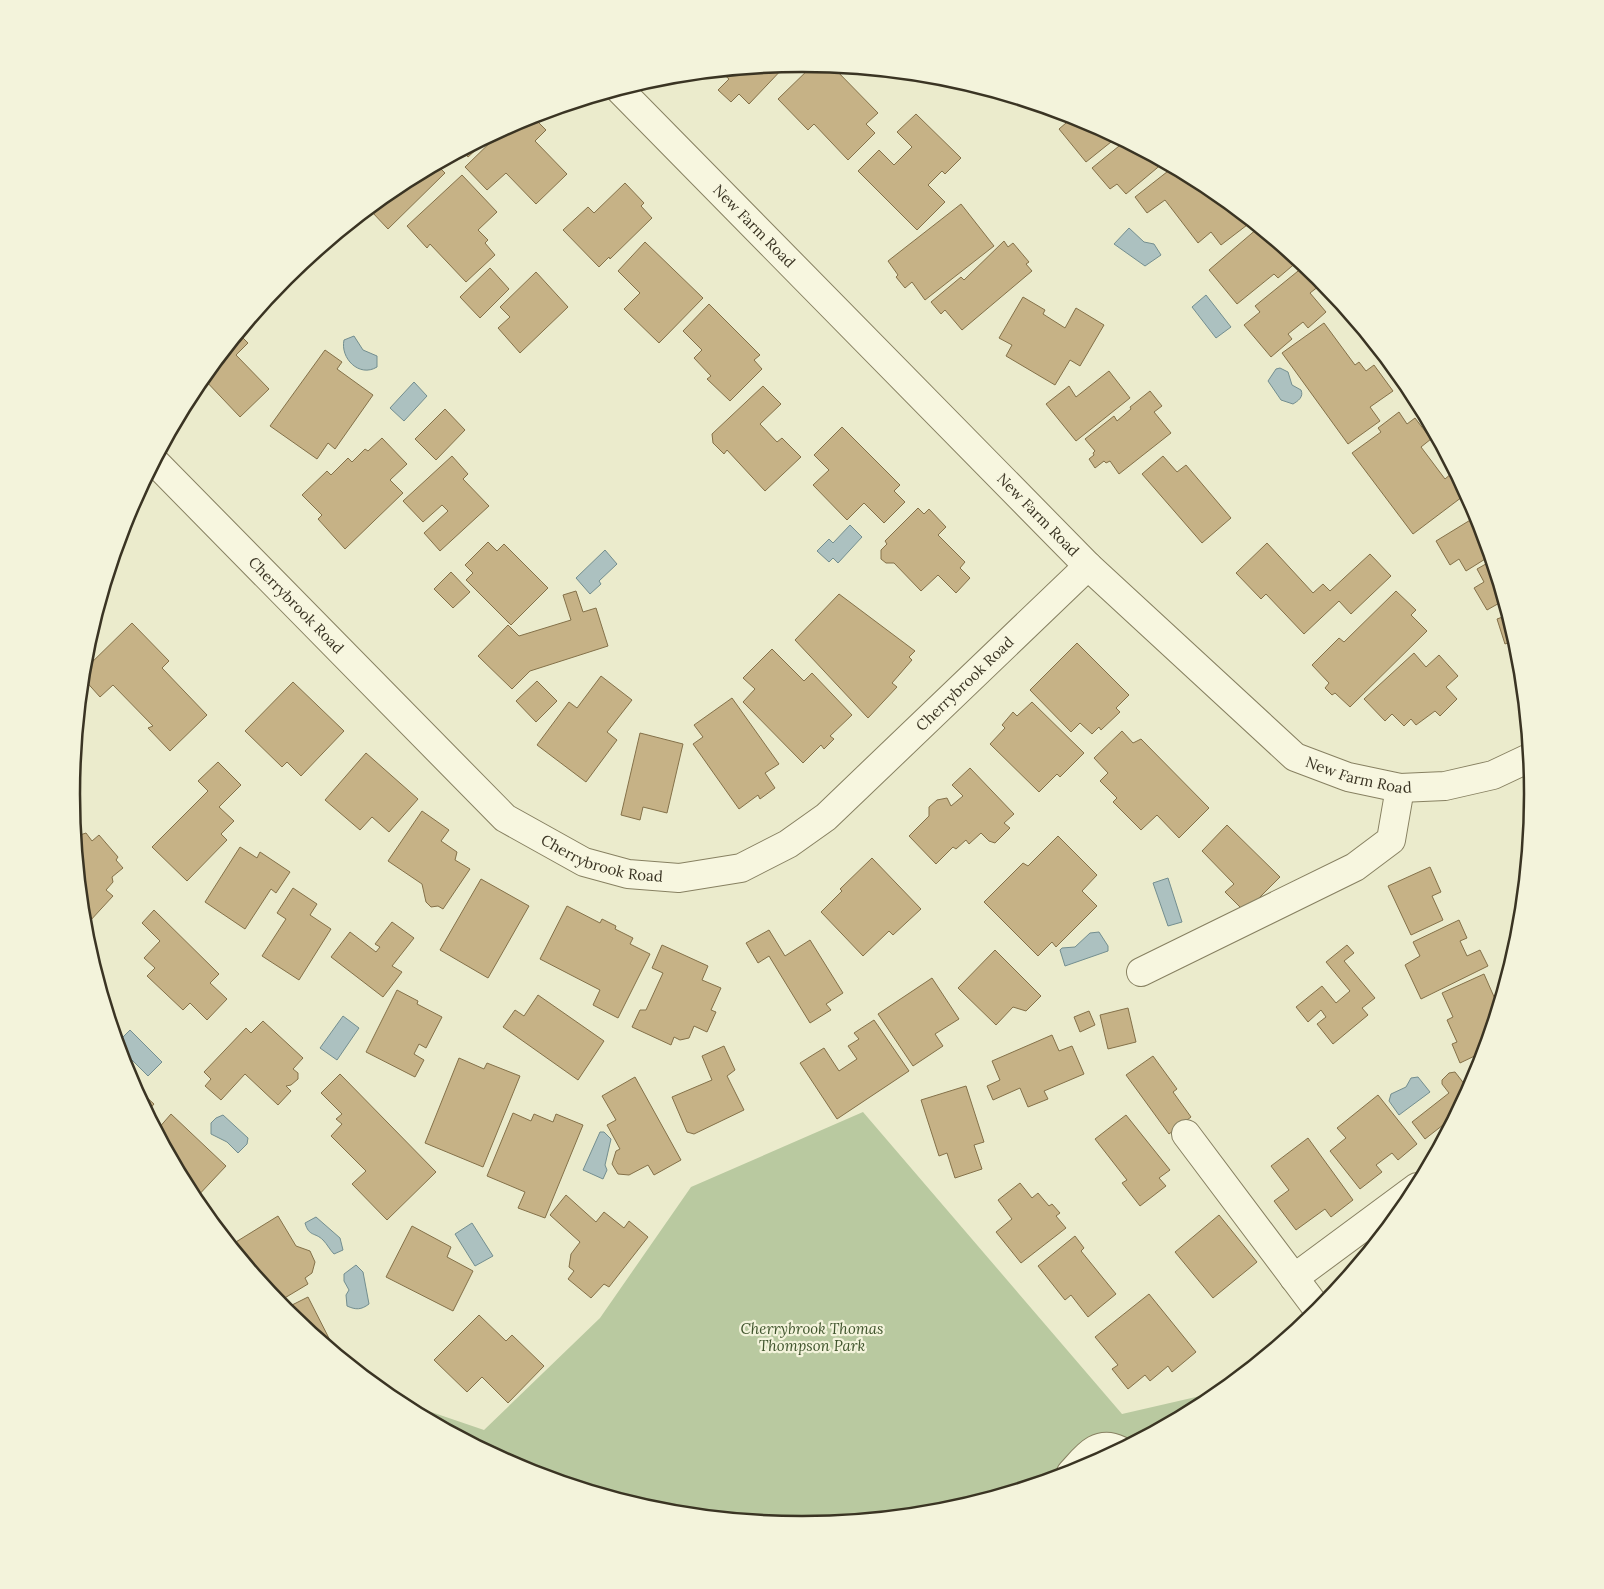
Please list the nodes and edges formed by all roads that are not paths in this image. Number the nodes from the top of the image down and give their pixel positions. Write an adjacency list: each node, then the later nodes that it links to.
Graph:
1 (625, 95): 3 (street, New Farm Road)
2 (159, 466): 3 (street, Cherrybrook Road)
3 (1088, 566): 5 (street, New Farm Road)
4 (1523, 761): 5 (street, New Farm Road)
5 (1400, 788): 6 (street)
6 (1141, 972)
7 (1186, 1134): 9 (street)
8 (1399, 1200): 9 (street)
9 (1294, 1278): 10 (street)
10 (1314, 1304)
11 (1110, 1447): 12 (street)
12 (1084, 1459)

